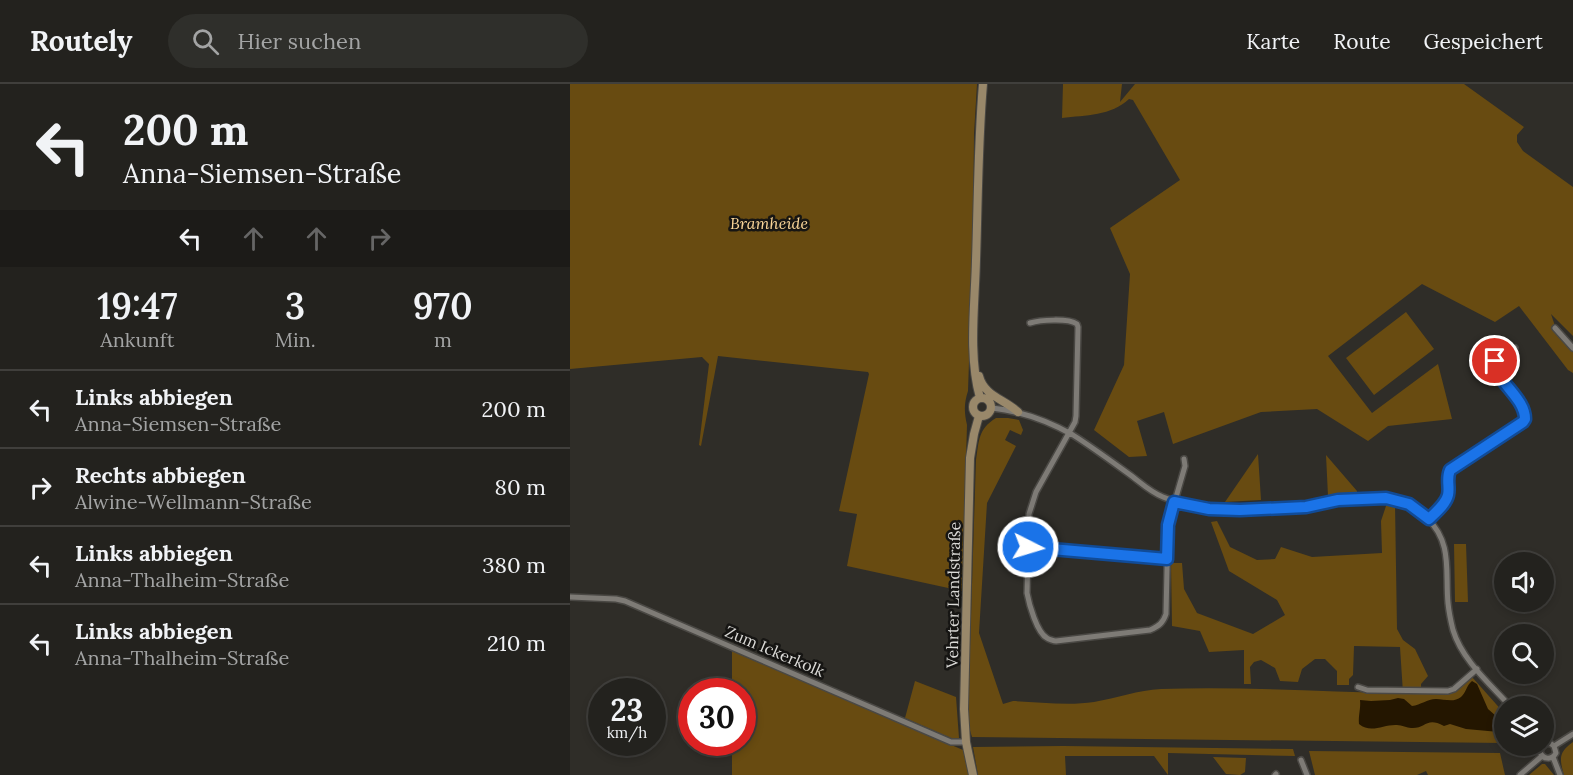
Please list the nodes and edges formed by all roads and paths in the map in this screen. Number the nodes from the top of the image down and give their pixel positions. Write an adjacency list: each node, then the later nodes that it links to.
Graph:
1 (983, 84): 6 (main road)
2 (1030, 323): 11 (street)
3 (1555, 328): 5 (street)
4 (1515, 348): 14 (street)
5 (1573, 348)
6 (975, 369): 7 (main road); 9 (main road)
7 (980, 398): 8 (main road); 10 (main road)
8 (992, 408): 9 (street); 10 (main road)
9 (1018, 412): 11 (street)
10 (979, 416): 22 (main road, Vehrter Landstraße)
11 (1069, 433): 13 (street); 15 (street)
12 (1184, 459): 13 (street)
13 (1174, 502): 14 (street); 16 (street)
14 (1429, 519): 18 (street)
15 (1028, 547): 16 (street); 16 (street)
16 (1167, 559)
17 (570, 597): 22 (street, Zum Ickerkolk)
18 (1477, 669): 19 (street); 20 (street)
19 (1358, 687)
20 (1501, 696)
21 (1573, 734): 23 (street)
22 (966, 741): 28 (main road, Vehrter Landstraße)
23 (1554, 746): 24 (street)
24 (1554, 755)
25 (1542, 756): 26 (street); 30 (street)
26 (1552, 757): 31 (street)
27 (1301, 760): 29 (street)
28 (973, 775)
29 (1307, 775)
30 (1520, 775)
31 (1560, 775)

